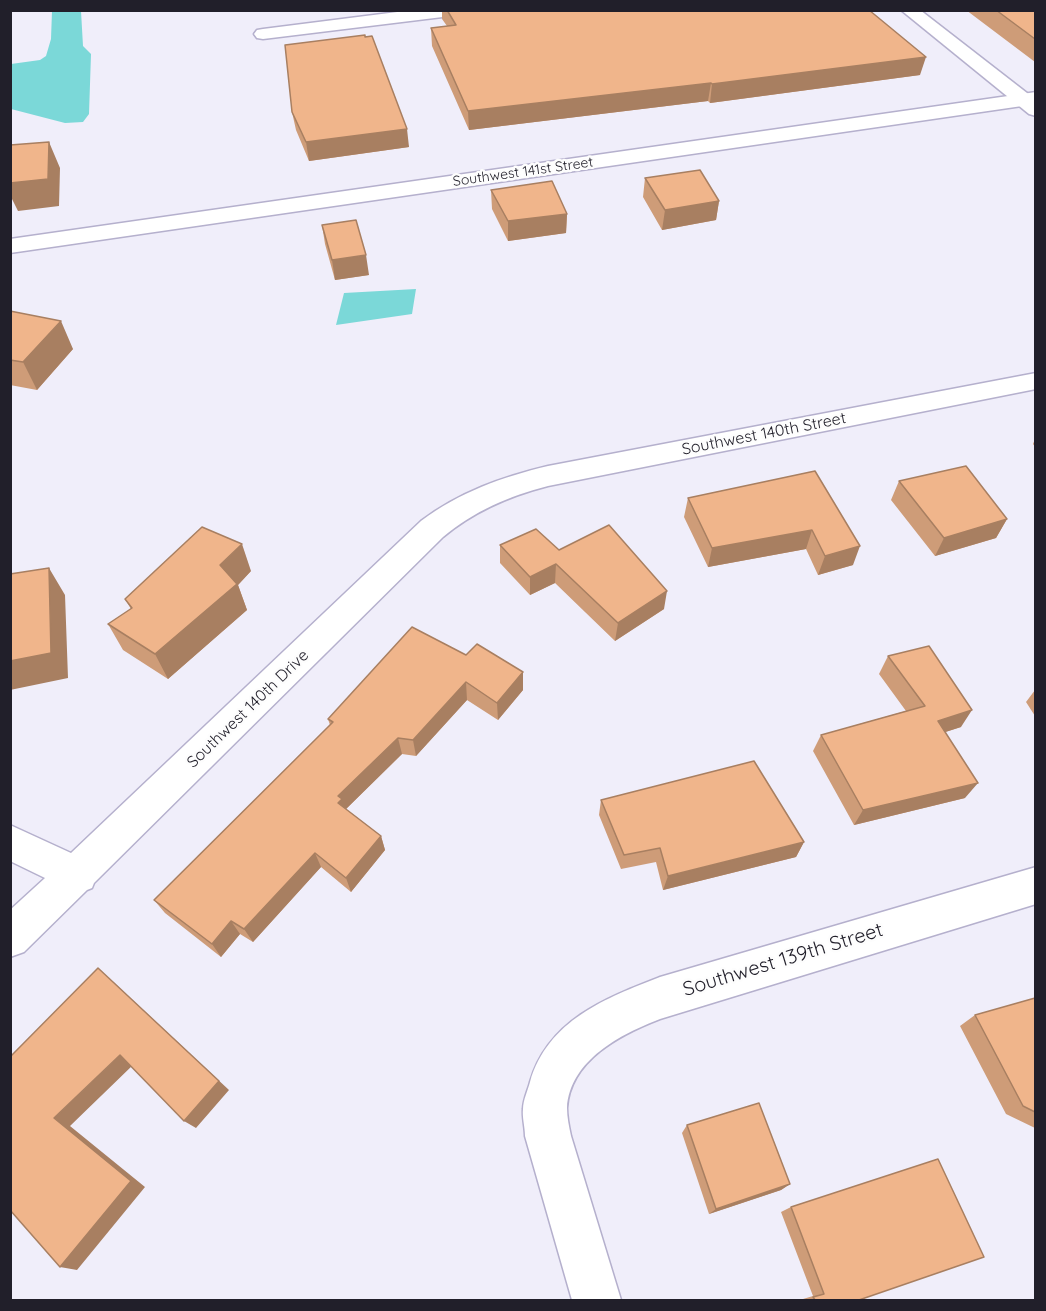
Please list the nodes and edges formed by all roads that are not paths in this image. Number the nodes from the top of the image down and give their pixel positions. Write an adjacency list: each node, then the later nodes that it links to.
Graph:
1 (459, 10): 3 (street)
2 (909, 10): 5 (street)
3 (387, 15): 4 (street)
4 (263, 34)
5 (1031, 102): 6 (street, Southwest 141st Street)
6 (10, 246)
7 (1035, 381): 8 (street, Southwest 140th Street)
8 (494, 491): 10 (street, Southwest 140th Drive)
9 (10, 842): 10 (street)
10 (78, 875): 12 (street, Southwest 140th Drive)
11 (1035, 885): 13 (street, Southwest 139th Street)
12 (10, 938)
13 (596, 1300)

